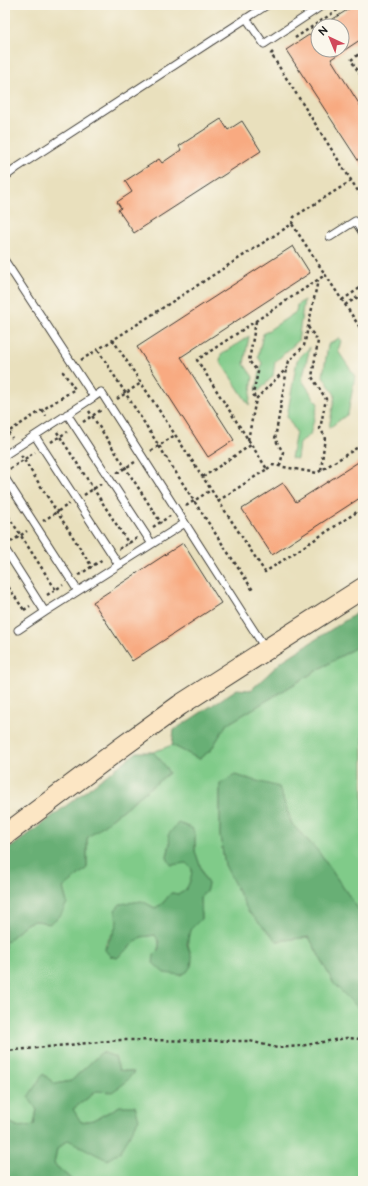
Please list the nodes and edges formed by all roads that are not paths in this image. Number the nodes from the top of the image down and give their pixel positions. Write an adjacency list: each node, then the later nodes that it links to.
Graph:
1 (266, 5): 3 (lane)
2 (323, 5): 3 (lane)
3 (246, 18): 4 (lane)
4 (5, 177)
5 (363, 233): 6 (lane)
6 (330, 237)
7 (5, 261): 8 (lane)
8 (94, 397): 9 (lane); 13 (lane)
9 (67, 414): 10 (lane); 14 (lane)
10 (35, 436): 11 (lane); 16 (lane)
11 (5, 455)
12 (5, 478): 18 (lane)
13 (185, 523): 14 (lane); 21 (lane)
14 (152, 544): 16 (lane)
15 (5, 549): 19 (lane)
16 (119, 565): 18 (lane)
17 (363, 588): 21 (main road)
18 (78, 590): 19 (lane)
19 (45, 612): 20 (lane)
20 (18, 630)
21 (267, 650): 22 (main road)
22 (5, 835)

